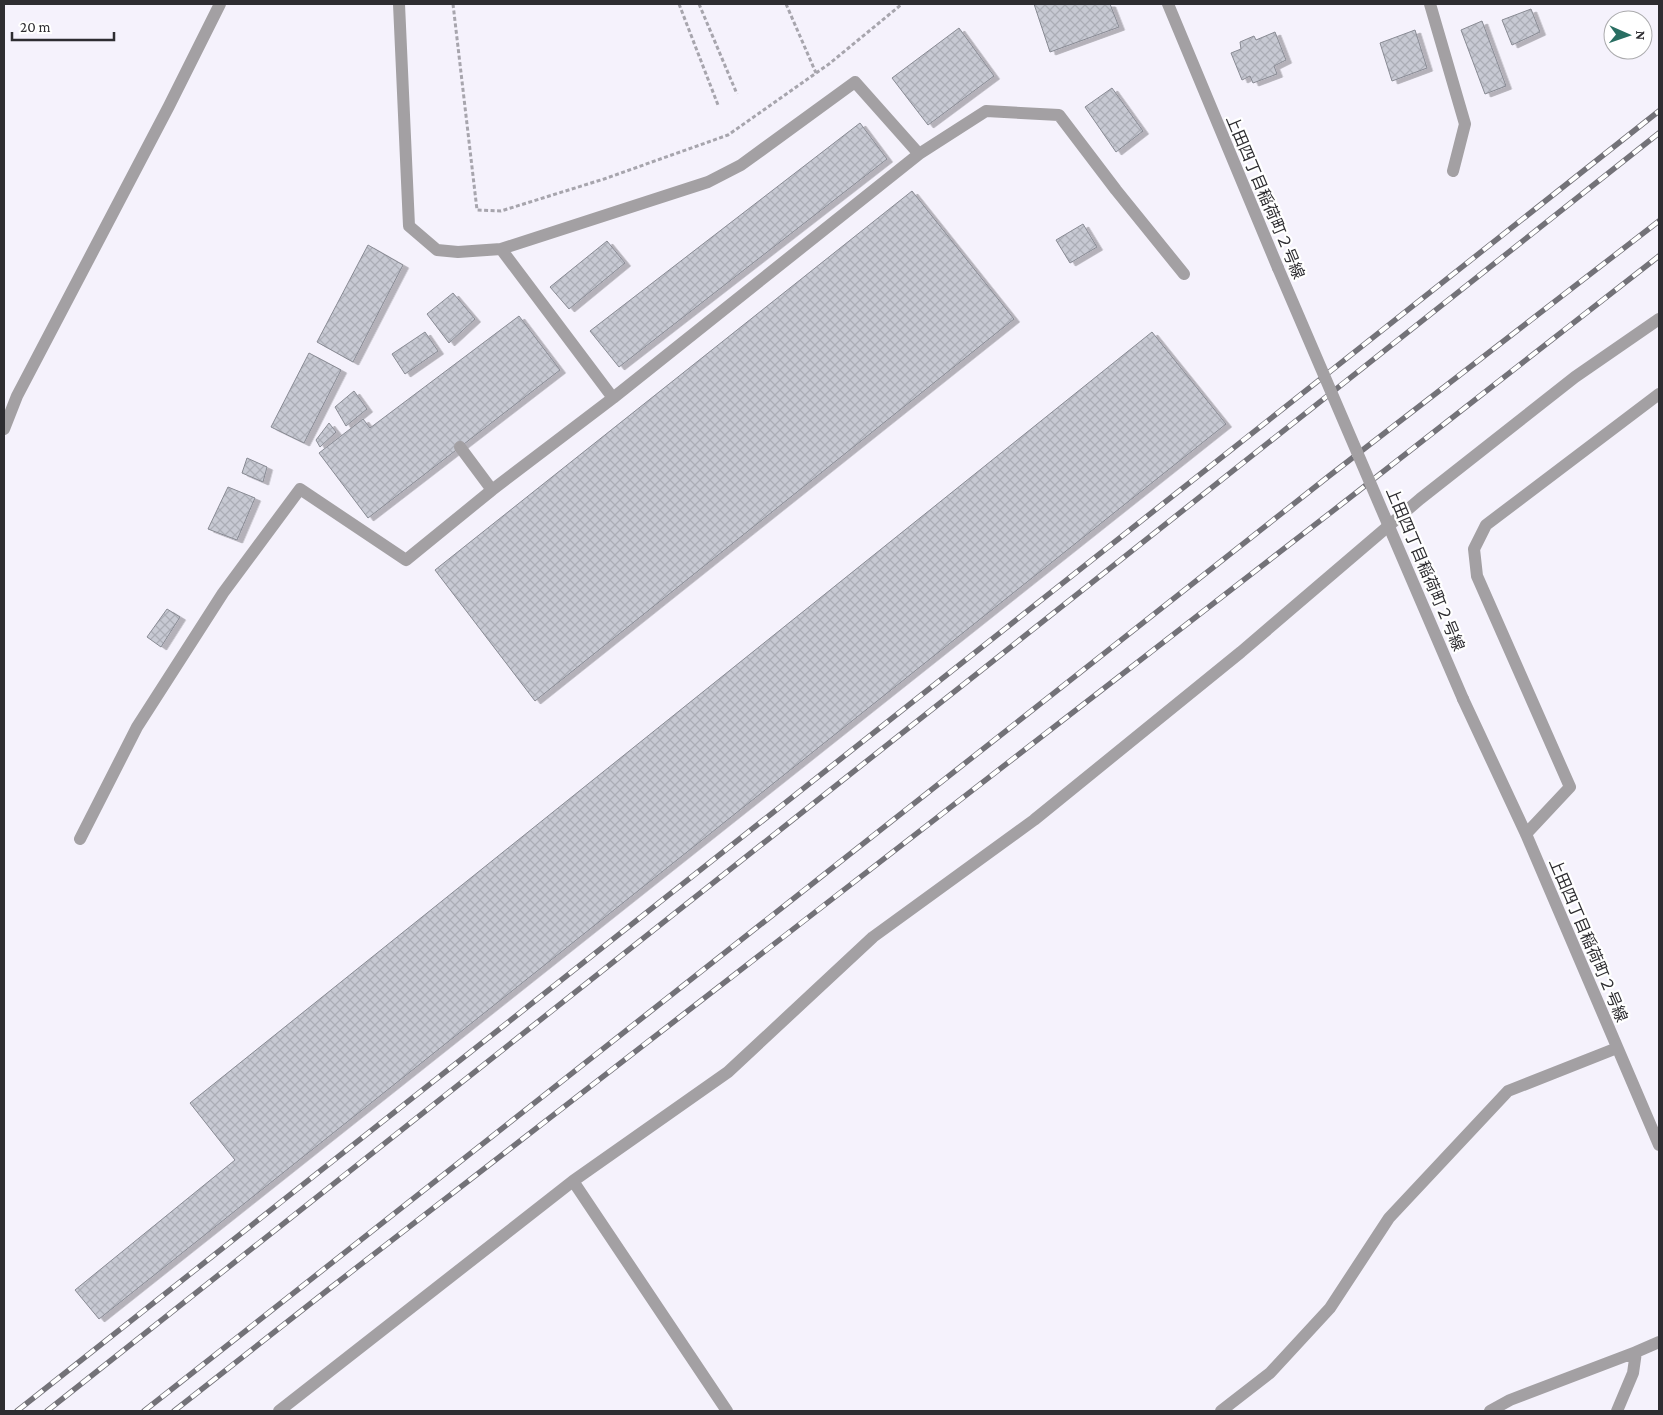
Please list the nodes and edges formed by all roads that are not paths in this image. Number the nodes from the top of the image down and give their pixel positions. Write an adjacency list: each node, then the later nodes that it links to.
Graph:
1 (220, 4): 12 (street)
2 (399, 4): 7 (street)
3 (1168, 4): 15 (street, 上田四丁目稲荷町２号線, bridge)
4 (1430, 4): 6 (street)
5 (919, 154): 7 (street); 8 (street); 11 (street)
6 (1453, 171)
7 (501, 249): 11 (street)
8 (1184, 274)
9 (1659, 318): 19 (street)
10 (1659, 394): 15 (street)
11 (613, 398): 14 (street)
12 (4, 429)
13 (460, 447): 14 (street)
14 (492, 490): 16 (street)
15 (1526, 834): 17 (street, 上田四丁目稲荷町２号線)
16 (80, 839)
17 (1617, 1048): 18 (street, 上田四丁目稲荷町２号線); 24 (street)
18 (1659, 1145)
19 (573, 1181): 22 (street); 23 (street)
20 (1659, 1342): 21 (street)
21 (1636, 1352): 25 (street); 26 (street)
22 (279, 1411)
23 (727, 1411)
24 (1221, 1411)
25 (1490, 1411)
26 (1617, 1411)

